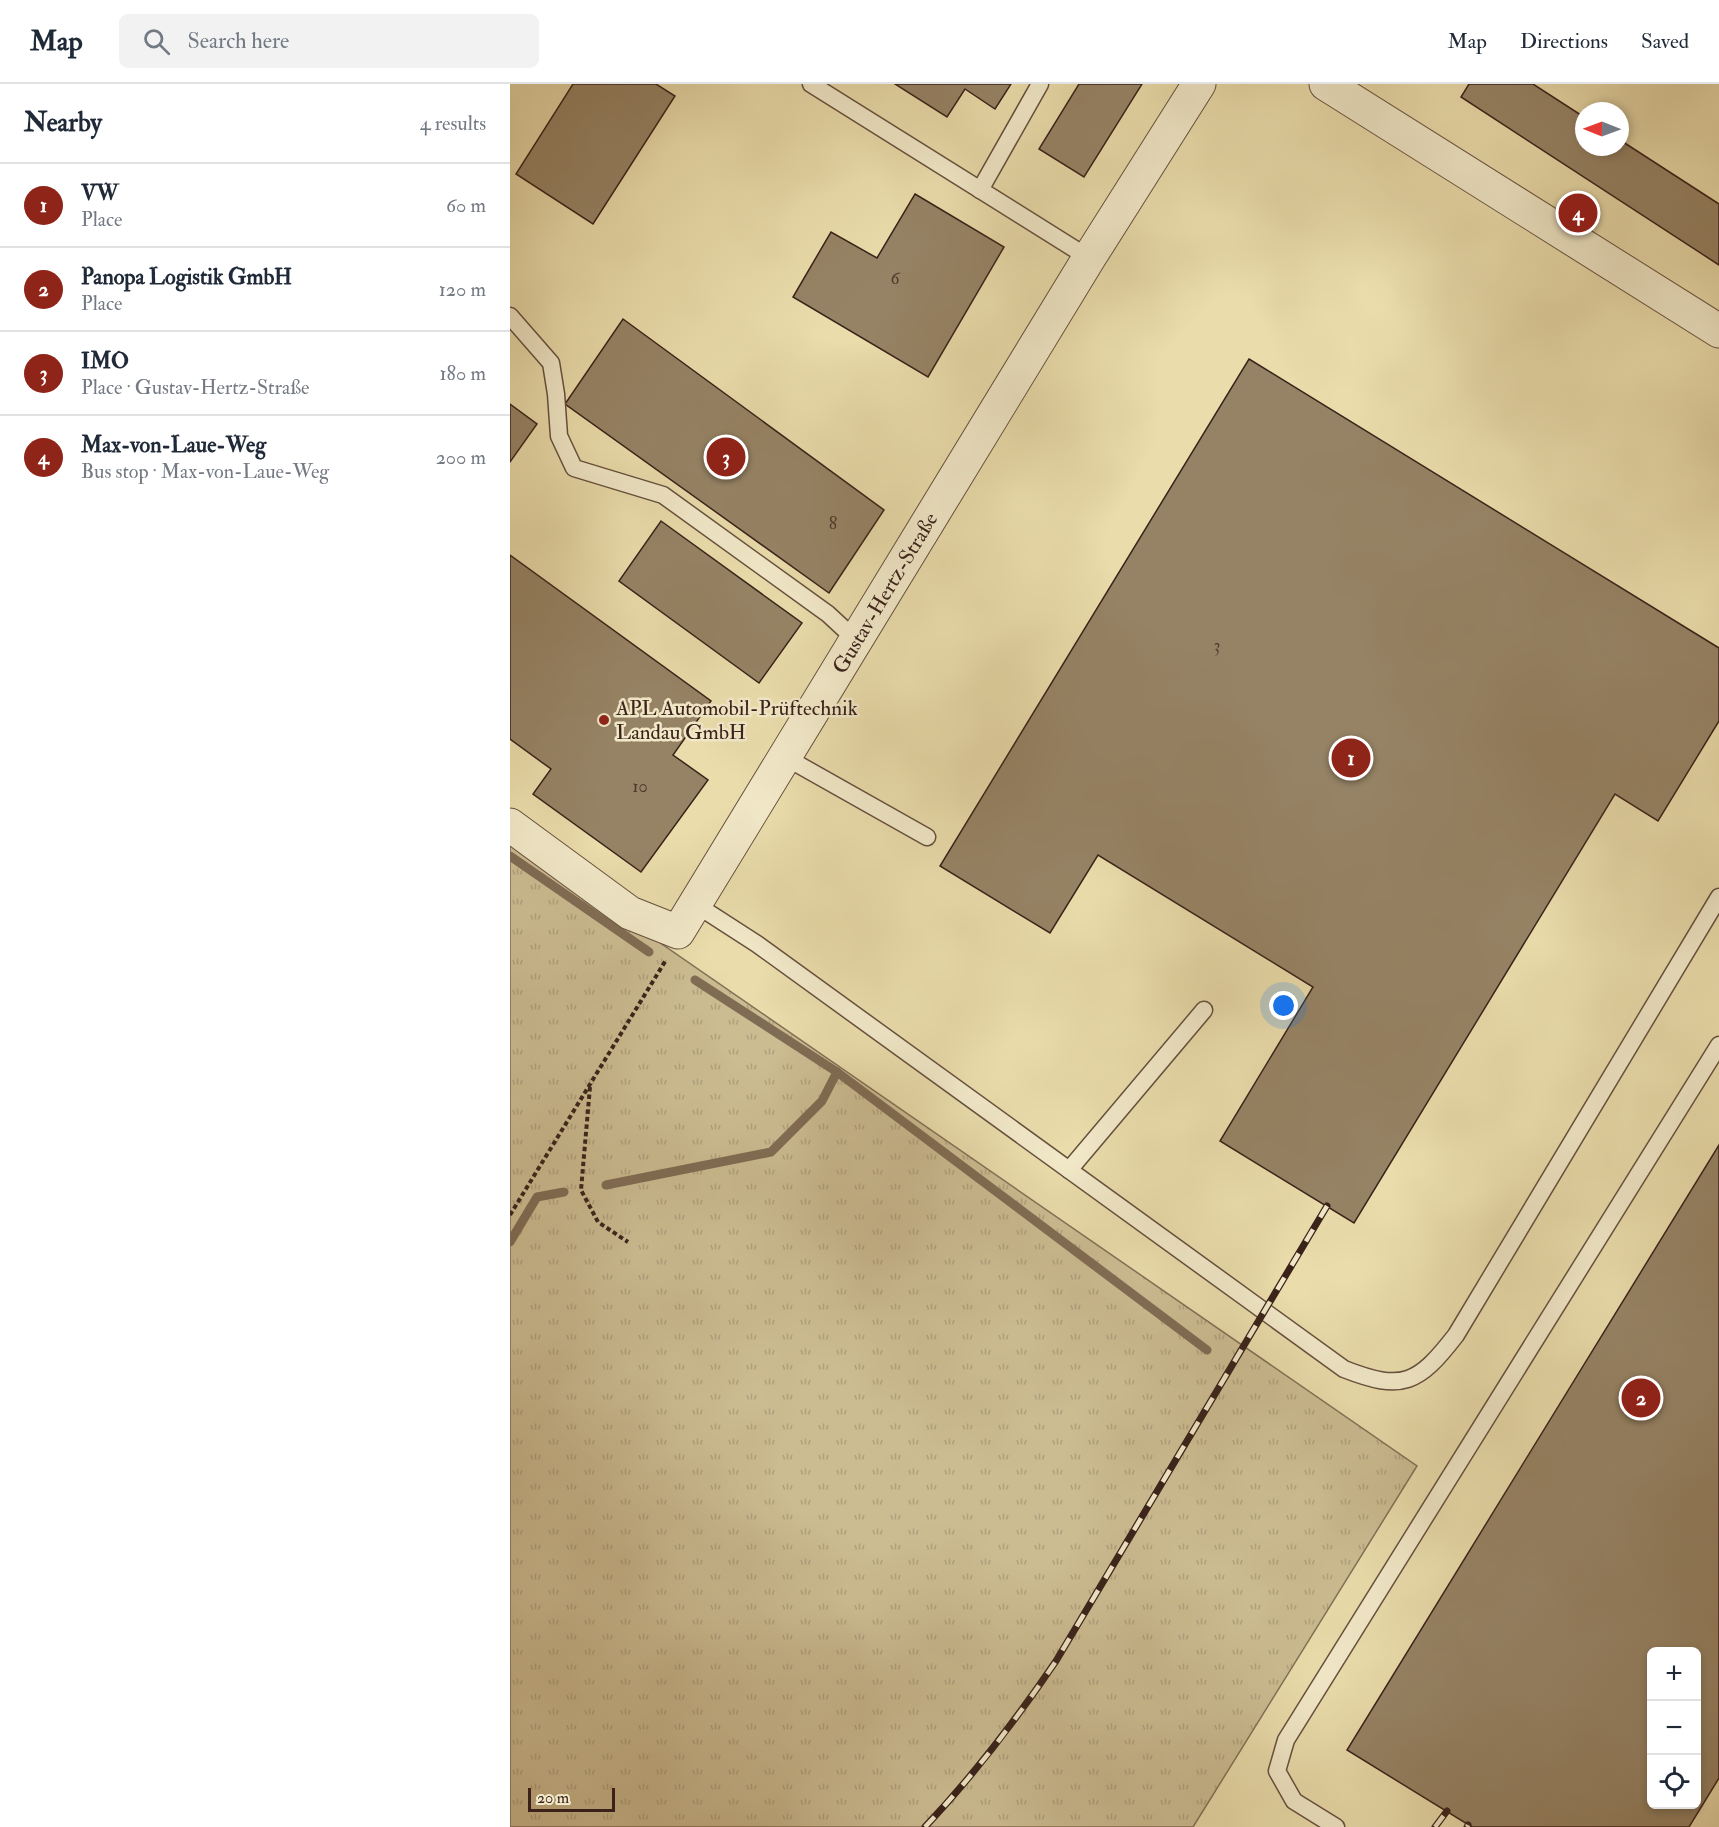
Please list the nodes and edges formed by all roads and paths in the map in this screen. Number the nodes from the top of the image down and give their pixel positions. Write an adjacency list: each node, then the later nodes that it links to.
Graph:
1 (811, 84): 5 (lane)
2 (1040, 84): 5 (lane)
3 (1199, 84): 6 (street, Gustav-Hertz-Straße)
4 (1326, 84): 8 (street)
5 (980, 190): 6 (lane)
6 (1089, 258): 9 (street, Gustav-Hertz-Straße)
7 (510, 316): 9 (lane)
8 (1719, 331)
9 (856, 640): 10 (street, Gustav-Hertz-Straße)
10 (784, 757): 12 (lane); 14 (street, Gustav-Hertz-Straße)
11 (510, 825): 15 (street)
12 (927, 837)
13 (1719, 897): 19 (lane)
14 (695, 904): 15 (street, Gustav-Hertz-Straße); 19 (lane)
15 (678, 932): 18 (path)
16 (1204, 1010): 19 (lane)
17 (1719, 1045): 22 (lane)
18 (590, 1086): 20 (path); 21 (path)
19 (1069, 1170)
20 (510, 1215)
21 (628, 1242)
22 (1336, 1827)

